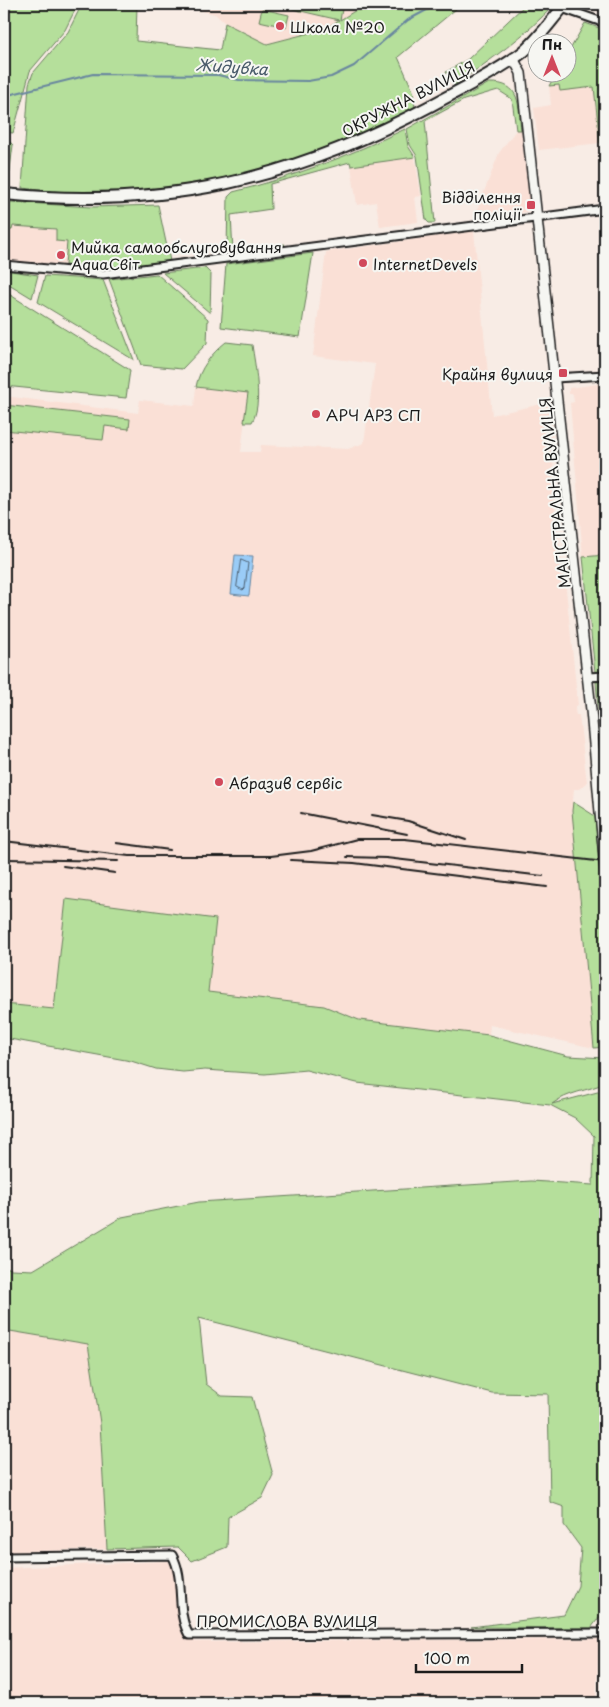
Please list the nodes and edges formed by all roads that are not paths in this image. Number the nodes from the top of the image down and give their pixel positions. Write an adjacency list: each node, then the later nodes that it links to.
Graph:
1 (564, 6): 2 (street); 3 (main road, ОКРУЖНА ВУЛИЦЯ)
2 (605, 23)
3 (513, 58): 4 (main road, ОКРУЖНА ВУЛИЦЯ); 6 (street, МАГІСТРАЛЬНА ВУЛИЦЯ)
4 (4, 194)
5 (605, 209): 6 (street)
6 (538, 217): 7 (street); 9 (street, МАГІСТРАЛЬНА ВУЛИЦЯ)
7 (4, 265)
8 (605, 375): 9 (street)
9 (555, 378): 11 (street, МАГІСТРАЛЬНА ВУЛИЦЯ)
10 (605, 676): 11 (street)
11 (588, 677): 12 (street, МАГІСТРАЛЬНА ВУЛИЦЯ)
12 (605, 869)
13 (4, 1557): 14 (street, ПРОМИСЛОВА ВУЛИЦЯ)
14 (605, 1633)

